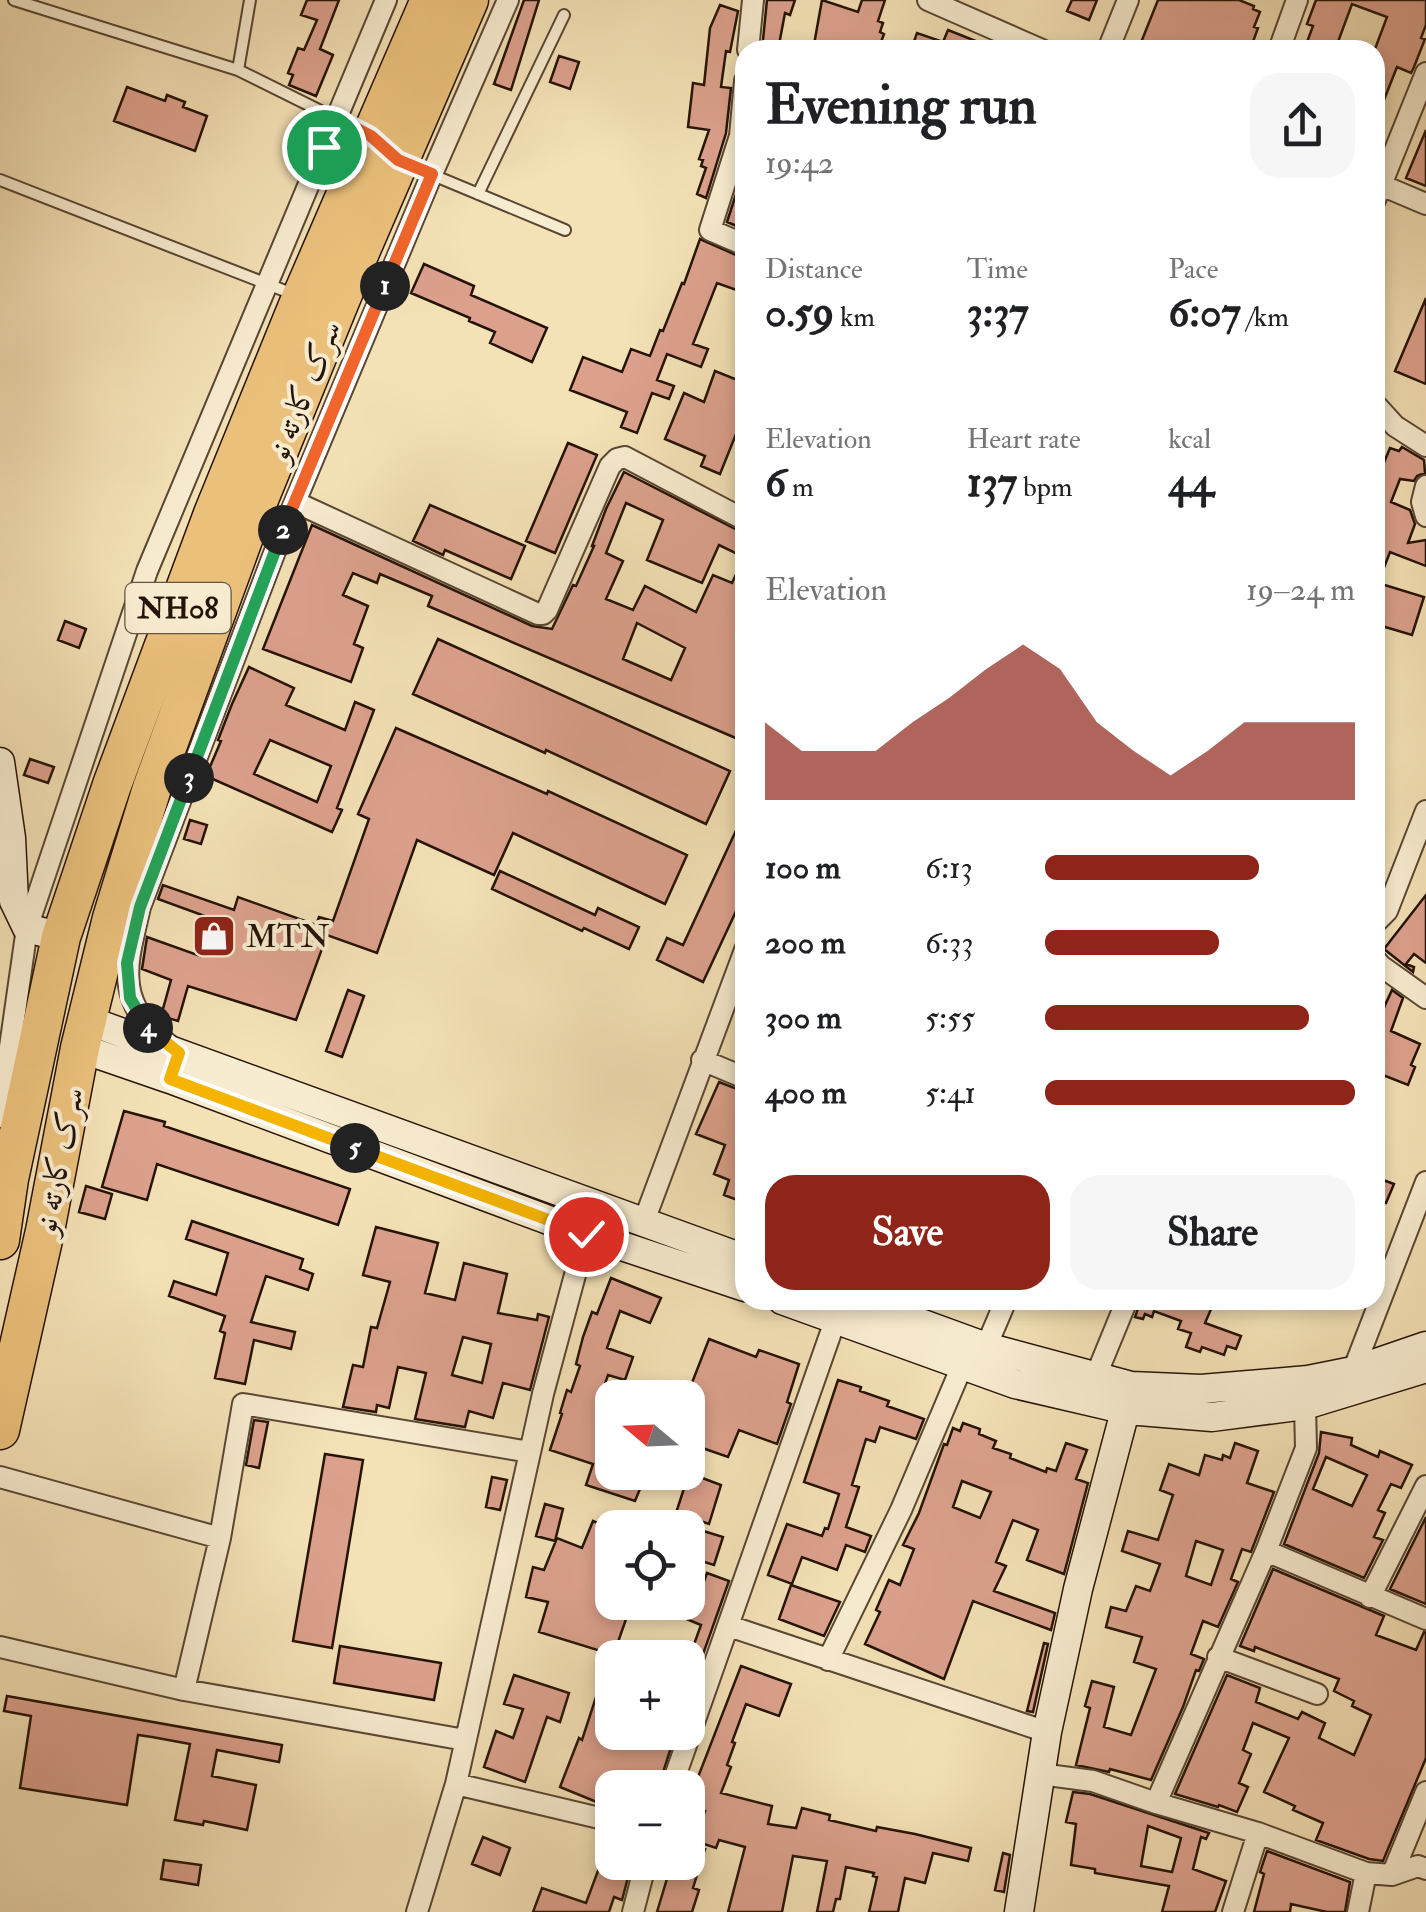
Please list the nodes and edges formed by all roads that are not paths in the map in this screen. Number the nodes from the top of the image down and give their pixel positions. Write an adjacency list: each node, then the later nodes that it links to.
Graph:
1 (14, 0): 16 (lane)
2 (250, 0): 16 (lane)
3 (386, 0): 18 (street)
4 (430, 0): 19 (highway, سرک کارته نو / NH08)
5 (469, 0): 19 (highway, سرک کارته نو / NH08)
6 (508, 0): 19 (street)
7 (753, 0): 12 (street)
8 (1128, 0): 14 (street)
9 (1298, 0): 15 (street)
10 (941, 3): 13 (street)
11 (564, 15): 23 (lane)
12 (749, 40)
13 (1021, 40)
14 (1112, 40)
15 (1283, 40)
16 (238, 70): 18 (lane)
17 (1426, 73): 21 (street)
18 (336, 118): 19 (lane); 28 (street)
19 (400, 157): 23 (lane); 29 (highway, سرک کارته نو / NH08); 33 (street); 36 (highway, سرک کارته نو / NH08)
20 (735, 157): 27 (street)
21 (1385, 176)
22 (0, 180): 28 (lane)
23 (478, 194): 26 (lane)
24 (1385, 195): 25 (street)
25 (1426, 204)
26 (564, 230)
27 (735, 241)
28 (267, 282): 29 (lane); 43 (street)
29 (301, 298): 36 (highway, سرک کارته نو / NH08)
30 (1385, 414): 31 (street)
31 (1426, 446)
32 (1426, 486): 35 (street)
33 (295, 502): 34 (street); 36 (street)
34 (735, 515)
35 (1426, 516)
36 (247, 526): 37 (highway, سرک کارته نو / NH08); 49 (street)
37 (164, 698): 43 (highway, سرک کارته نو / NH08); 47 (highway, سرک کارته نو / NH08)
38 (0, 762): 41 (main road)
39 (1426, 811): 40 (street)
40 (1420, 840): 42 (street)
41 (6, 877): 43 (main road)
42 (1385, 913)
43 (44, 932): 51 (street); 52 (highway, سرک کارته نو / NH08)
44 (1385, 969): 46 (street)
45 (735, 976): 48 (street)
46 (1426, 998)
47 (84, 1034): 49 (main road); 74 (highway, سرک کارته نو / NH08)
48 (702, 1060): 50 (street); 54 (street)
49 (175, 1066): 54 (main road); 55 (main road)
50 (735, 1074)
51 (0, 1117)
52 (4, 1165): 56 (highway, سرک کارته نو / NH08)
53 (1426, 1182): 59 (street)
54 (644, 1222): 57 (main road)
55 (586, 1234): 58 (main road); 75 (street)
56 (0, 1240)
57 (735, 1254)
58 (735, 1284)
59 (1385, 1288)
60 (847, 1310): 82 (street)
61 (849, 1310): 68 (main road)
62 (851, 1310): 67 (main road)
63 (1002, 1310): 67 (street)
64 (1123, 1310): 71 (street)
65 (1377, 1310): 70 (street)
66 (1426, 1346): 70 (main road)
67 (986, 1348): 71 (main road)
68 (962, 1366): 72 (main road); 85 (street)
69 (1426, 1368): 73 (main road)
70 (1353, 1371): 72 (main road)
71 (1095, 1378): 72 (main road)
72 (1129, 1398): 73 (main road); 88 (main road)
73 (1305, 1405): 79 (street)
74 (0, 1430)
75 (530, 1452): 78 (street); 89 (street)
76 (0, 1476): 78 (street)
77 (1426, 1486): 80 (street)
78 (220, 1538): 86 (street)
79 (1266, 1551): 80 (street); 84 (street)
80 (1370, 1597): 81 (street)
81 (1426, 1619)
82 (729, 1626): 85 (street); 90 (street)
83 (0, 1646): 86 (street)
84 (1218, 1657): 87 (street); 94 (street)
85 (828, 1660): 88 (street)
86 (184, 1690): 89 (street)
87 (1317, 1694)
88 (1047, 1732): 91 (main road)
89 (465, 1740): 92 (street)
90 (677, 1770)
91 (1040, 1774): 94 (street); 103 (main road)
92 (456, 1784): 95 (street); 101 (street)
93 (1426, 1792): 99 (street)
94 (1156, 1804): 96 (street)
95 (595, 1817)
96 (1258, 1833): 98 (street); 104 (street)
97 (1426, 1868): 99 (street)
98 (1366, 1873): 99 (street); 105 (street)
99 (1392, 1876)
100 (641, 1880): 102 (street)
101 (416, 1912)
102 (632, 1912)
103 (1019, 1912)
104 (1233, 1912)
105 (1358, 1912)

